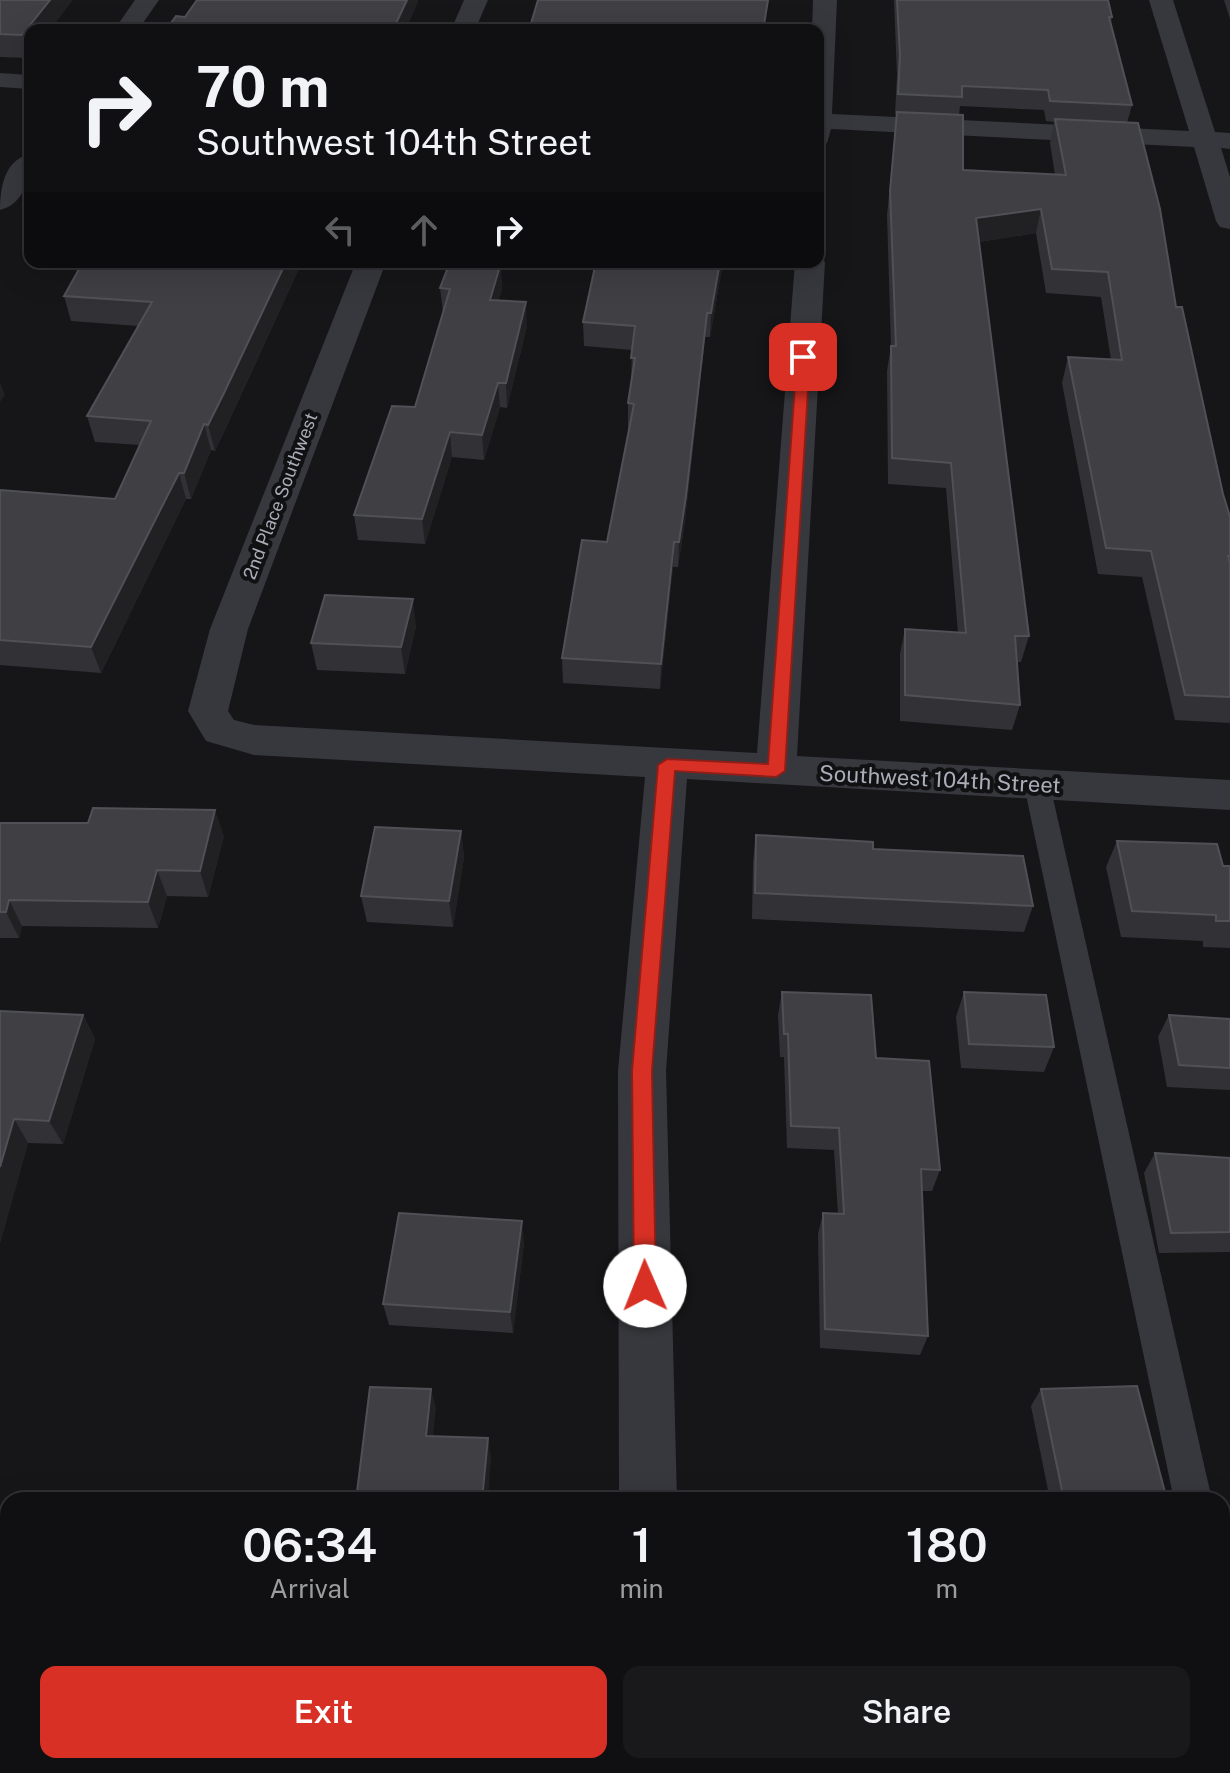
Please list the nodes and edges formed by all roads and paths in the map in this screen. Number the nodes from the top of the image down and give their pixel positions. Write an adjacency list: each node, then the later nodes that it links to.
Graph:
1 (147, 0): 5 (street)
2 (476, 0): 6 (street)
3 (825, 0): 7 (street)
4 (1161, 0): 11 (street)
5 (130, 24)
6 (466, 24)
7 (824, 24)
8 (0, 80): 9 (street)
9 (24, 82)
10 (824, 121): 11 (street)
11 (1217, 141): 14 (street)
12 (24, 170): 13 (street)
13 (0, 202)
14 (1230, 221)
15 (369, 268): 17 (street, 2nd Place Southwest)
16 (810, 268): 19 (street)
17 (220, 731): 18 (street, Southwest 104th Street)
18 (667, 765): 19 (street, Southwest 104th Street); 22 (street)
19 (776, 771): 20 (street, Southwest 104th Street)
20 (1037, 785): 21 (street, Southwest 104th Street); 23 (lane)
21 (1230, 795)
22 (648, 1492)
23 (1191, 1492)

